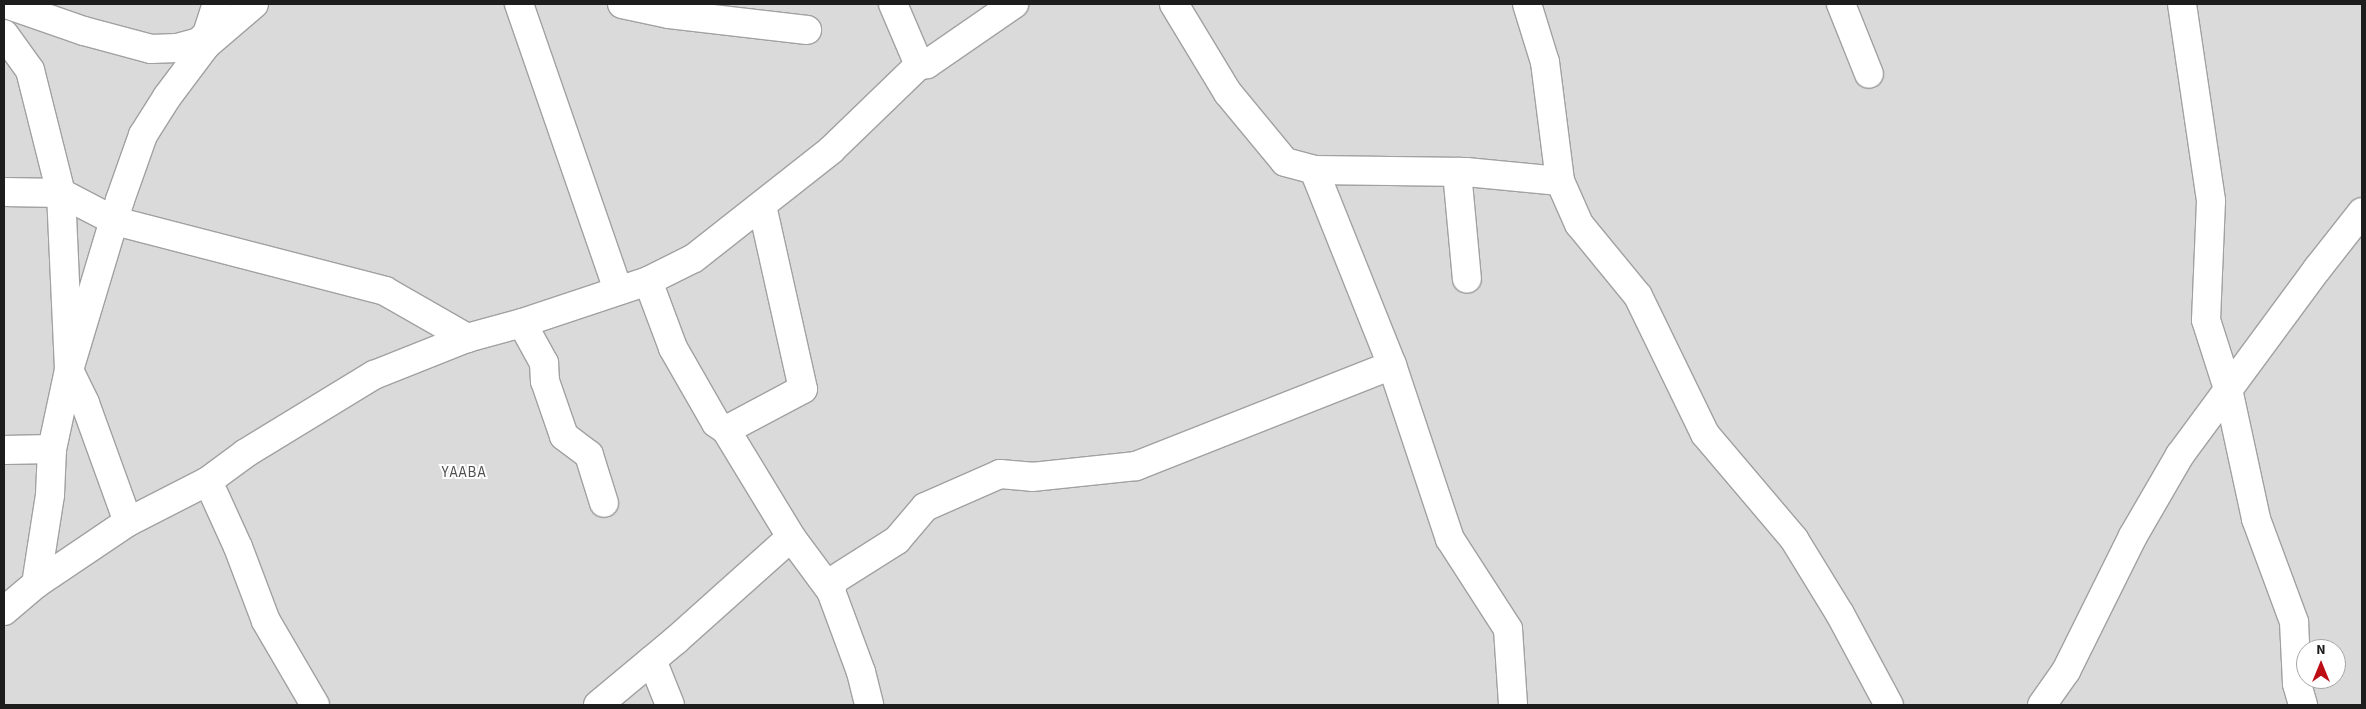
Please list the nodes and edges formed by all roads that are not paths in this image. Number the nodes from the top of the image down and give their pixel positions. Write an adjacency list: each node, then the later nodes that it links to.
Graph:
1 (6, 4): 14 (street)
2 (217, 4): 14 (street)
3 (254, 4): 14 (street)
4 (519, 4): 27 (street)
5 (622, 4): 12 (street)
6 (894, 4): 15 (street)
7 (1014, 4): 15 (street)
8 (1174, 4): 17 (street)
9 (1527, 4): 19 (street)
10 (1841, 4): 16 (street)
11 (2182, 4): 32 (street)
12 (807, 30)
13 (4, 34): 21 (street)
14 (206, 40): 24 (street)
15 (919, 65): 22 (street)
16 (1869, 74)
17 (1314, 170): 18 (street); 30 (street)
18 (1456, 172): 19 (street); 25 (street)
19 (1560, 181): 49 (street)
20 (4, 192): 21 (street)
21 (61, 193): 24 (street); 31 (street)
22 (762, 206): 26 (street); 33 (street)
23 (2362, 212): 32 (street)
24 (115, 221): 29 (street); 31 (street)
25 (1467, 279)
26 (648, 281): 27 (street); 33 (street)
27 (618, 290): 28 (street)
28 (522, 323): 29 (street); 37 (street)
29 (467, 338): 36 (street)
30 (1392, 366): 41 (street); 48 (street)
31 (69, 370): 34 (street); 38 (street)
32 (2228, 389): 50 (street); 51 (street)
33 (726, 430): 39 (street)
34 (52, 449): 35 (street); 40 (street)
35 (4, 450)
36 (208, 481): 38 (street); 44 (street)
37 (604, 503)
38 (128, 522): 40 (street)
39 (791, 537): 41 (street); 43 (street)
40 (36, 584): 42 (street)
41 (830, 591): 47 (street)
42 (4, 611)
43 (652, 660): 45 (street); 46 (street)
44 (315, 705)
45 (598, 705)
46 (670, 705)
47 (869, 705)
48 (1513, 705)
49 (1889, 705)
50 (2042, 705)
51 (2303, 705)

